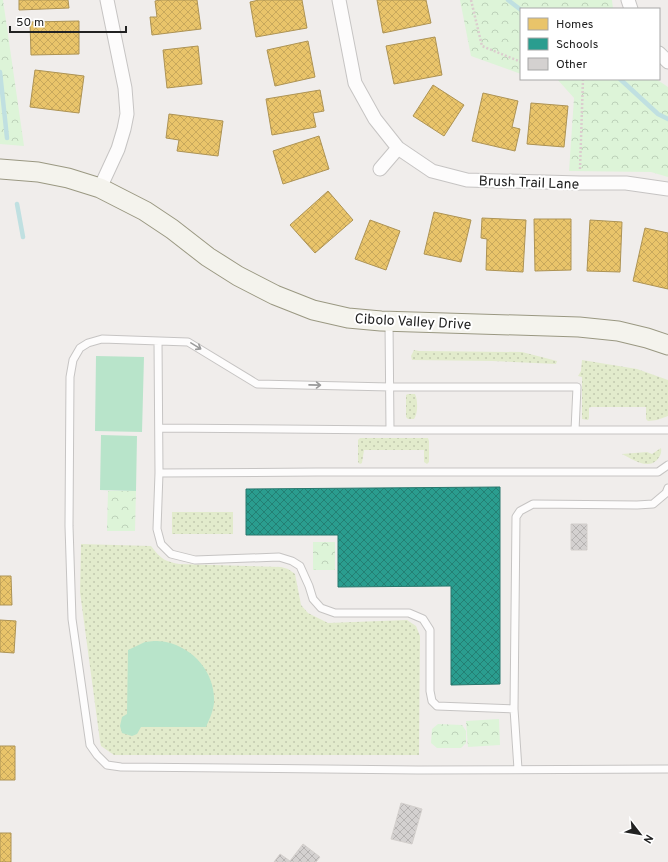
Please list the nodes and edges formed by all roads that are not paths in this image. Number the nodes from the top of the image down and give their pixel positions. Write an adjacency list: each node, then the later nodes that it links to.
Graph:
1 (107, 0): 8 (street)
2 (339, 0): 5 (street, Brush Trail Lane)
3 (660, 54): 4 (street)
4 (668, 62)
5 (398, 148): 7 (street); 9 (street, Brush Trail Lane)
6 (0, 169): 8 (main road, Cibolo Valley Drive)
7 (380, 169)
8 (100, 188): 10 (main road, Cibolo Valley Drive)
9 (668, 189)
10 (389, 322): 12 (main road, Cibolo Valley Drive); 13 (lane)
11 (158, 341): 13 (lane, one-way to 13); 14 (lane); 22 (lane)
12 (668, 345)
13 (390, 387): 15 (lane); 16 (lane)
14 (159, 428): 15 (lane); 19 (lane)
15 (390, 430): 16 (lane)
16 (576, 430): 17 (lane)
17 (668, 430)
18 (668, 464): 19 (lane)
19 (159, 473): 21 (lane)
20 (668, 488): 21 (lane)
21 (514, 708): 22 (lane)
22 (518, 769): 23 (lane)
23 (668, 769)

